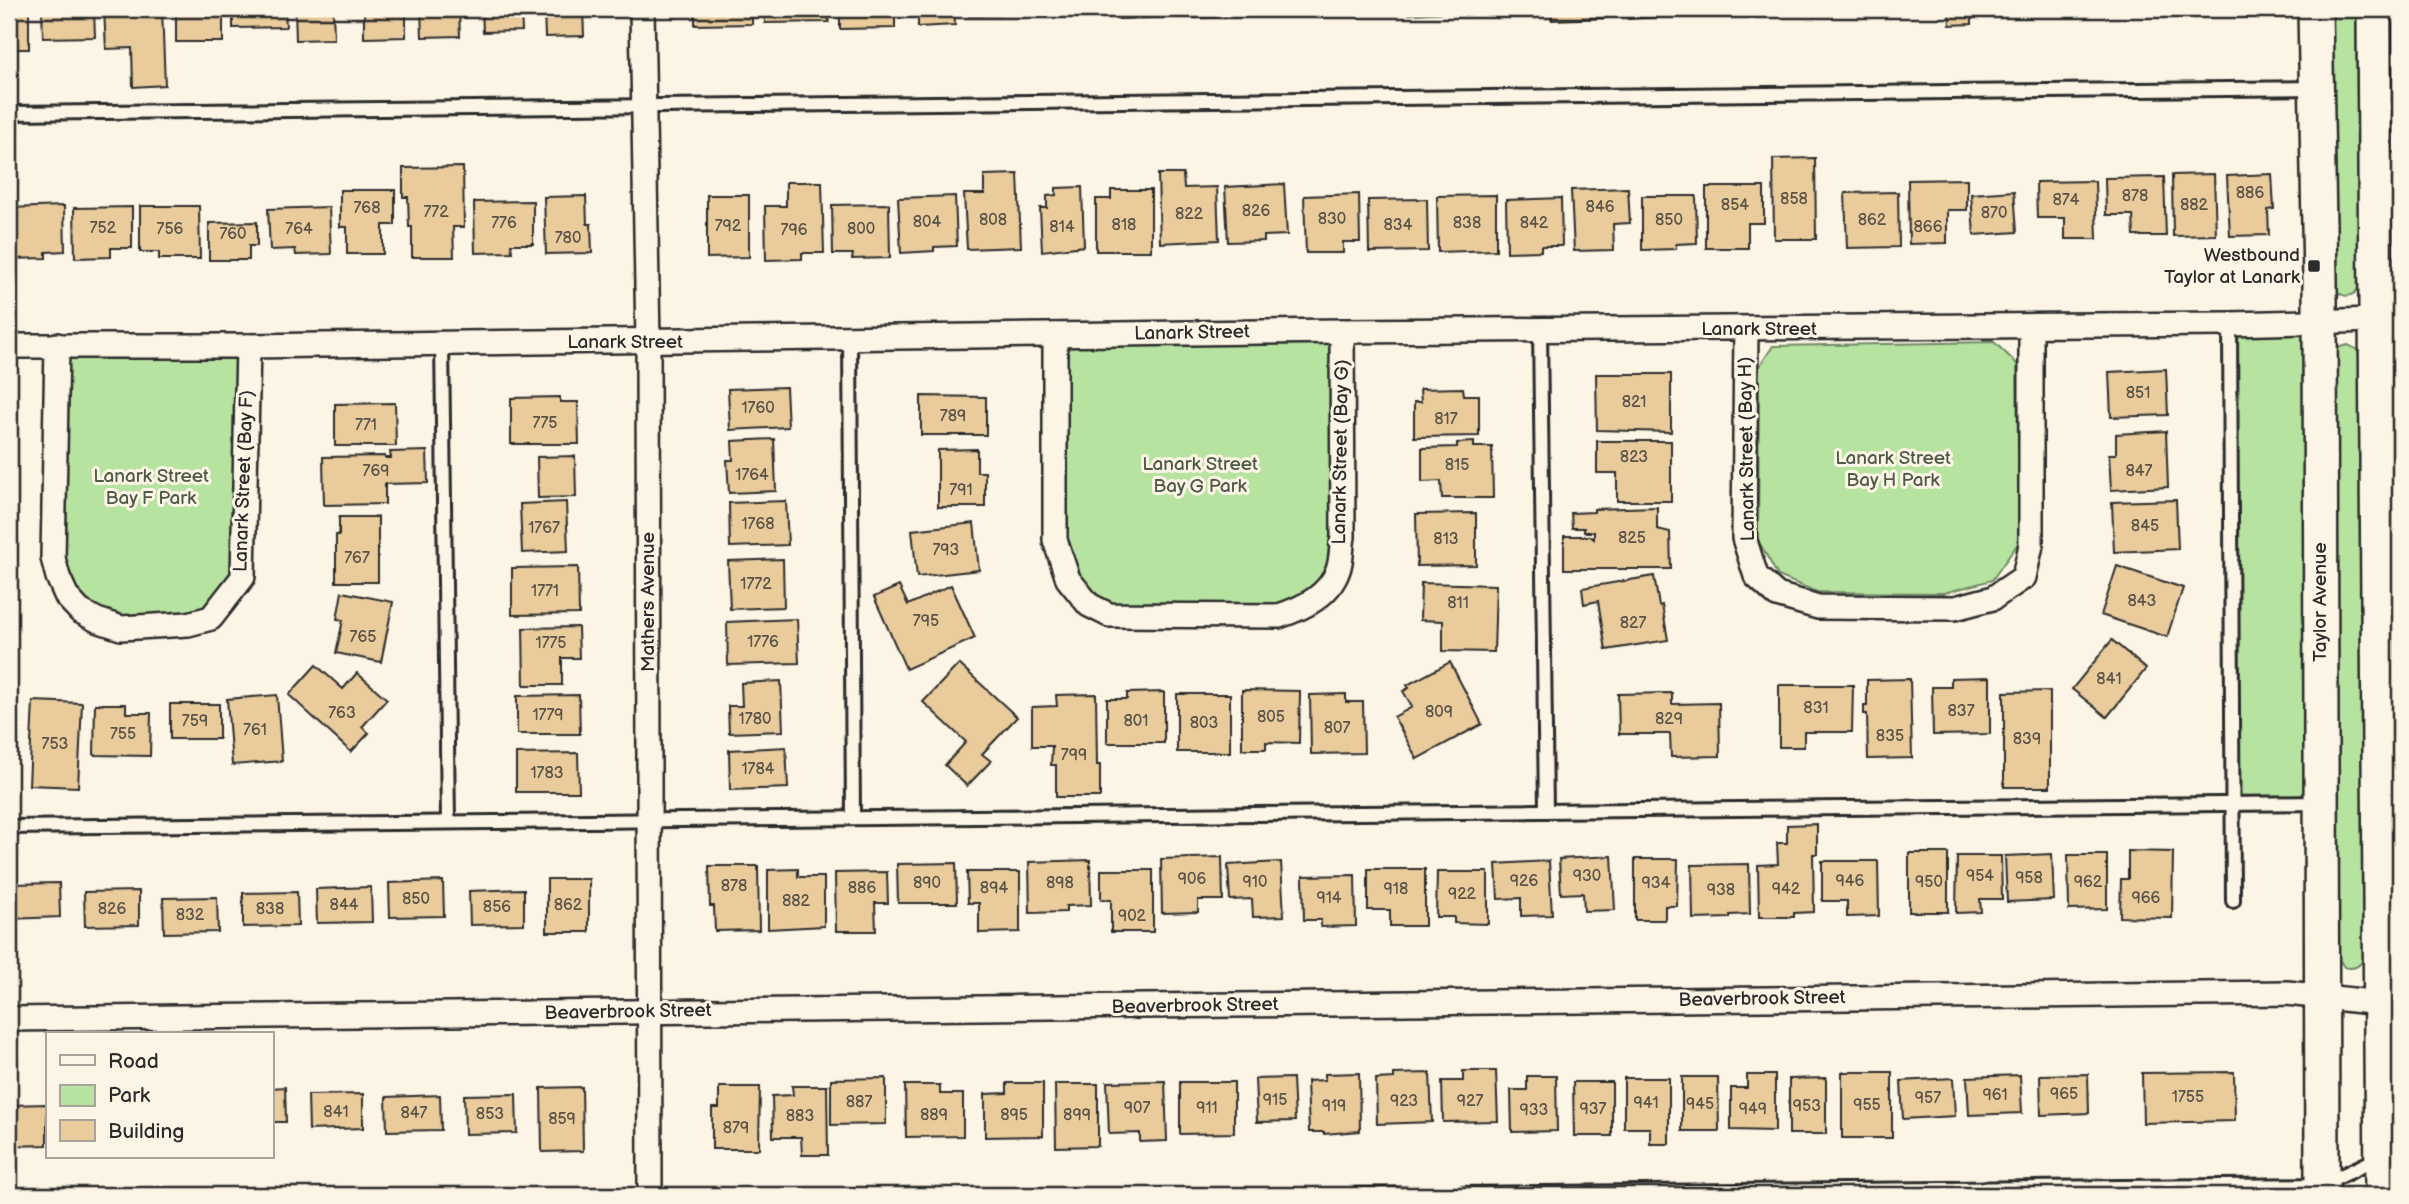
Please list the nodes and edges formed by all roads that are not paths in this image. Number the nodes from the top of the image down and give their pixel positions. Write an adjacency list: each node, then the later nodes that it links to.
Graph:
1 (642, 9): 5 (street, Mathers Avenue)
2 (2315, 9): 4 (main road, Taylor Avenue)
3 (2374, 9): 7 (main road)
4 (2316, 88): 5 (lane); 9 (main road, Taylor Avenue)
5 (644, 107): 6 (lane); 18 (street, Mathers Avenue)
6 (9, 113)
7 (2388, 165): 8 (main road)
8 (2376, 320): 9 (street, Lanark Street); 22 (lane); 23 (main road)
9 (2319, 323): 10 (street, Lanark Street); 24 (main road, Taylor Avenue)
10 (2230, 324): 11 (street, Lanark Street); 25 (lane)
11 (2031, 326): 12 (street, Lanark Street); 12 (street, Lanark Street (Bay H))
12 (1746, 329): 13 (street, Lanark Street)
13 (1540, 330): 14 (street, Lanark Street); 26 (lane)
14 (1342, 331): 15 (street, Lanark Street); 15 (street, Lanark Street (Bay G))
15 (1055, 335): 16 (street, Lanark Street)
16 (850, 338): 18 (street, Lanark Street); 27 (lane)
17 (442, 342): 18 (street, Lanark Street); 21 (street, Lanark Street); 29 (lane)
18 (648, 342): 28 (street, Mathers Avenue)
19 (57, 345): 20 (street, Lanark Street); 21 (street, Lanark Street); 21 (street, Lanark Street (Bay F))
20 (9, 346)
21 (248, 346)
22 (2400, 346)
23 (2389, 665): 33 (main road)
24 (2321, 803): 25 (lane); 32 (main road, Taylor Avenue)
25 (2233, 804): 26 (lane); 31 (lane)
26 (1546, 811): 27 (lane)
27 (853, 817): 28 (lane)
28 (648, 819): 29 (lane); 34 (street, Mathers Avenue)
29 (448, 822): 30 (lane)
30 (9, 827)
31 (2233, 901)
32 (2322, 995): 33 (street, Beaverbrook Street); 34 (street, Beaverbrook Street); 37 (main road, Taylor Avenue)
33 (2385, 1002): 36 (main road)
34 (649, 1012): 35 (street, Beaverbrook Street); 38 (street, Mathers Avenue)
35 (9, 1018)
36 (2391, 1157): 37 (lane); 40 (main road)
37 (2322, 1190): 39 (lane)
38 (650, 1195)
39 (1356, 1195)
40 (2382, 1195)

